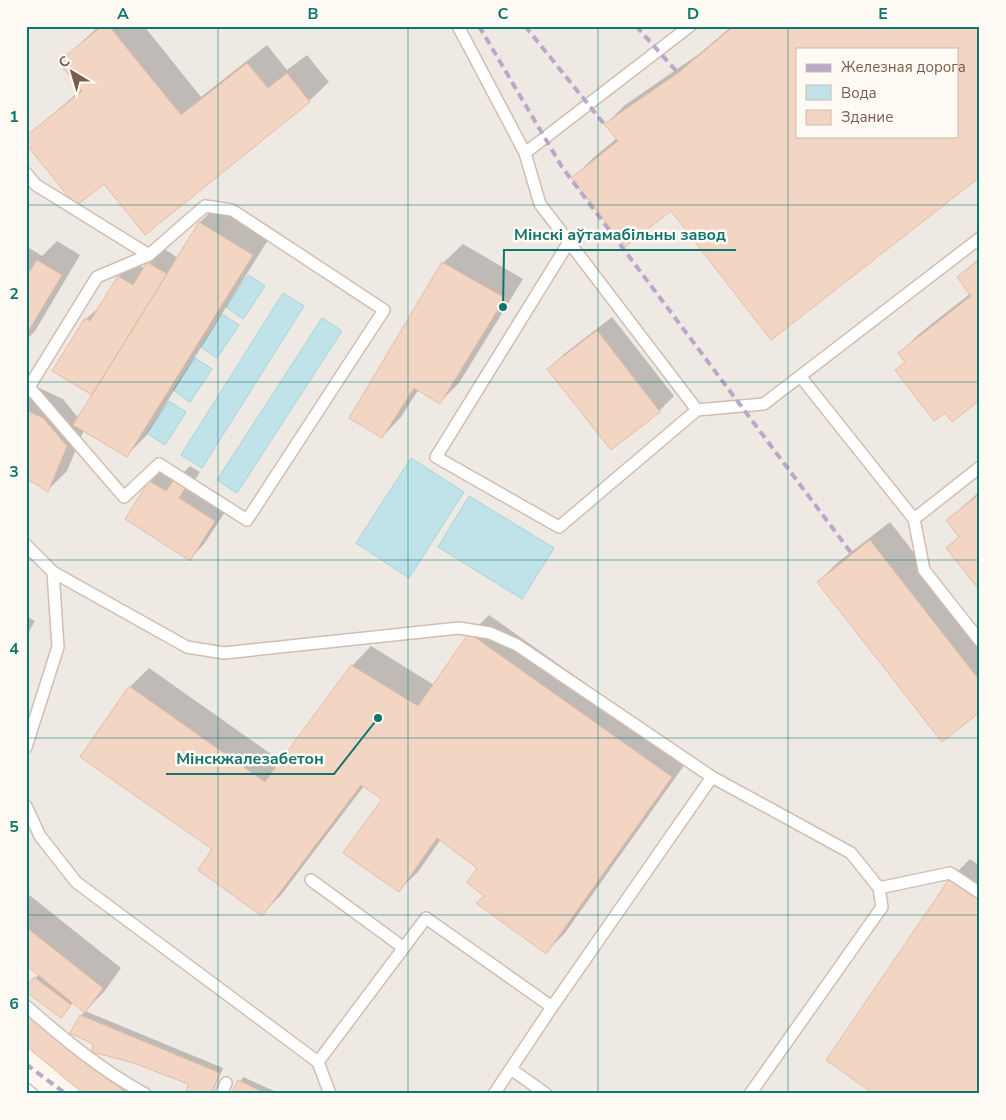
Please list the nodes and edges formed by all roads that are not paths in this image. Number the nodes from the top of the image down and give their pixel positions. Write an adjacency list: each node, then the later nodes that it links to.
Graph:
1 (458, 26): 3 (lane)
2 (690, 26): 3 (lane)
3 (525, 153): 6 (lane)
4 (26, 173): 7 (lane)
5 (980, 238): 8 (lane)
6 (569, 242): 10 (lane); 10 (lane)
7 (149, 255): 9 (lane); 9 (lane)
8 (800, 376): 10 (lane); 12 (lane)
9 (28, 386)
10 (697, 410)
11 (980, 467): 12 (lane)
12 (914, 519): 15 (lane)
13 (26, 545): 14 (lane)
14 (53, 572): 16 (lane); 17 (lane)
15 (980, 641)
16 (26, 747)
17 (712, 777): 20 (lane); 24 (lane)
18 (26, 806): 25 (lane)
19 (311, 880): 22 (lane)
20 (879, 888): 21 (lane); 33 (lane)
21 (980, 893)
22 (404, 948): 24 (lane); 25 (lane)
23 (26, 1006): 29 (lane)
24 (552, 1007): 26 (lane)
25 (318, 1062): 30 (lane)
26 (511, 1069): 31 (lane); 32 (lane)
27 (26, 1089): 28 (lane)
28 (32, 1094)
29 (146, 1094)
30 (330, 1094)
31 (494, 1094)
32 (546, 1094)
33 (750, 1094)

